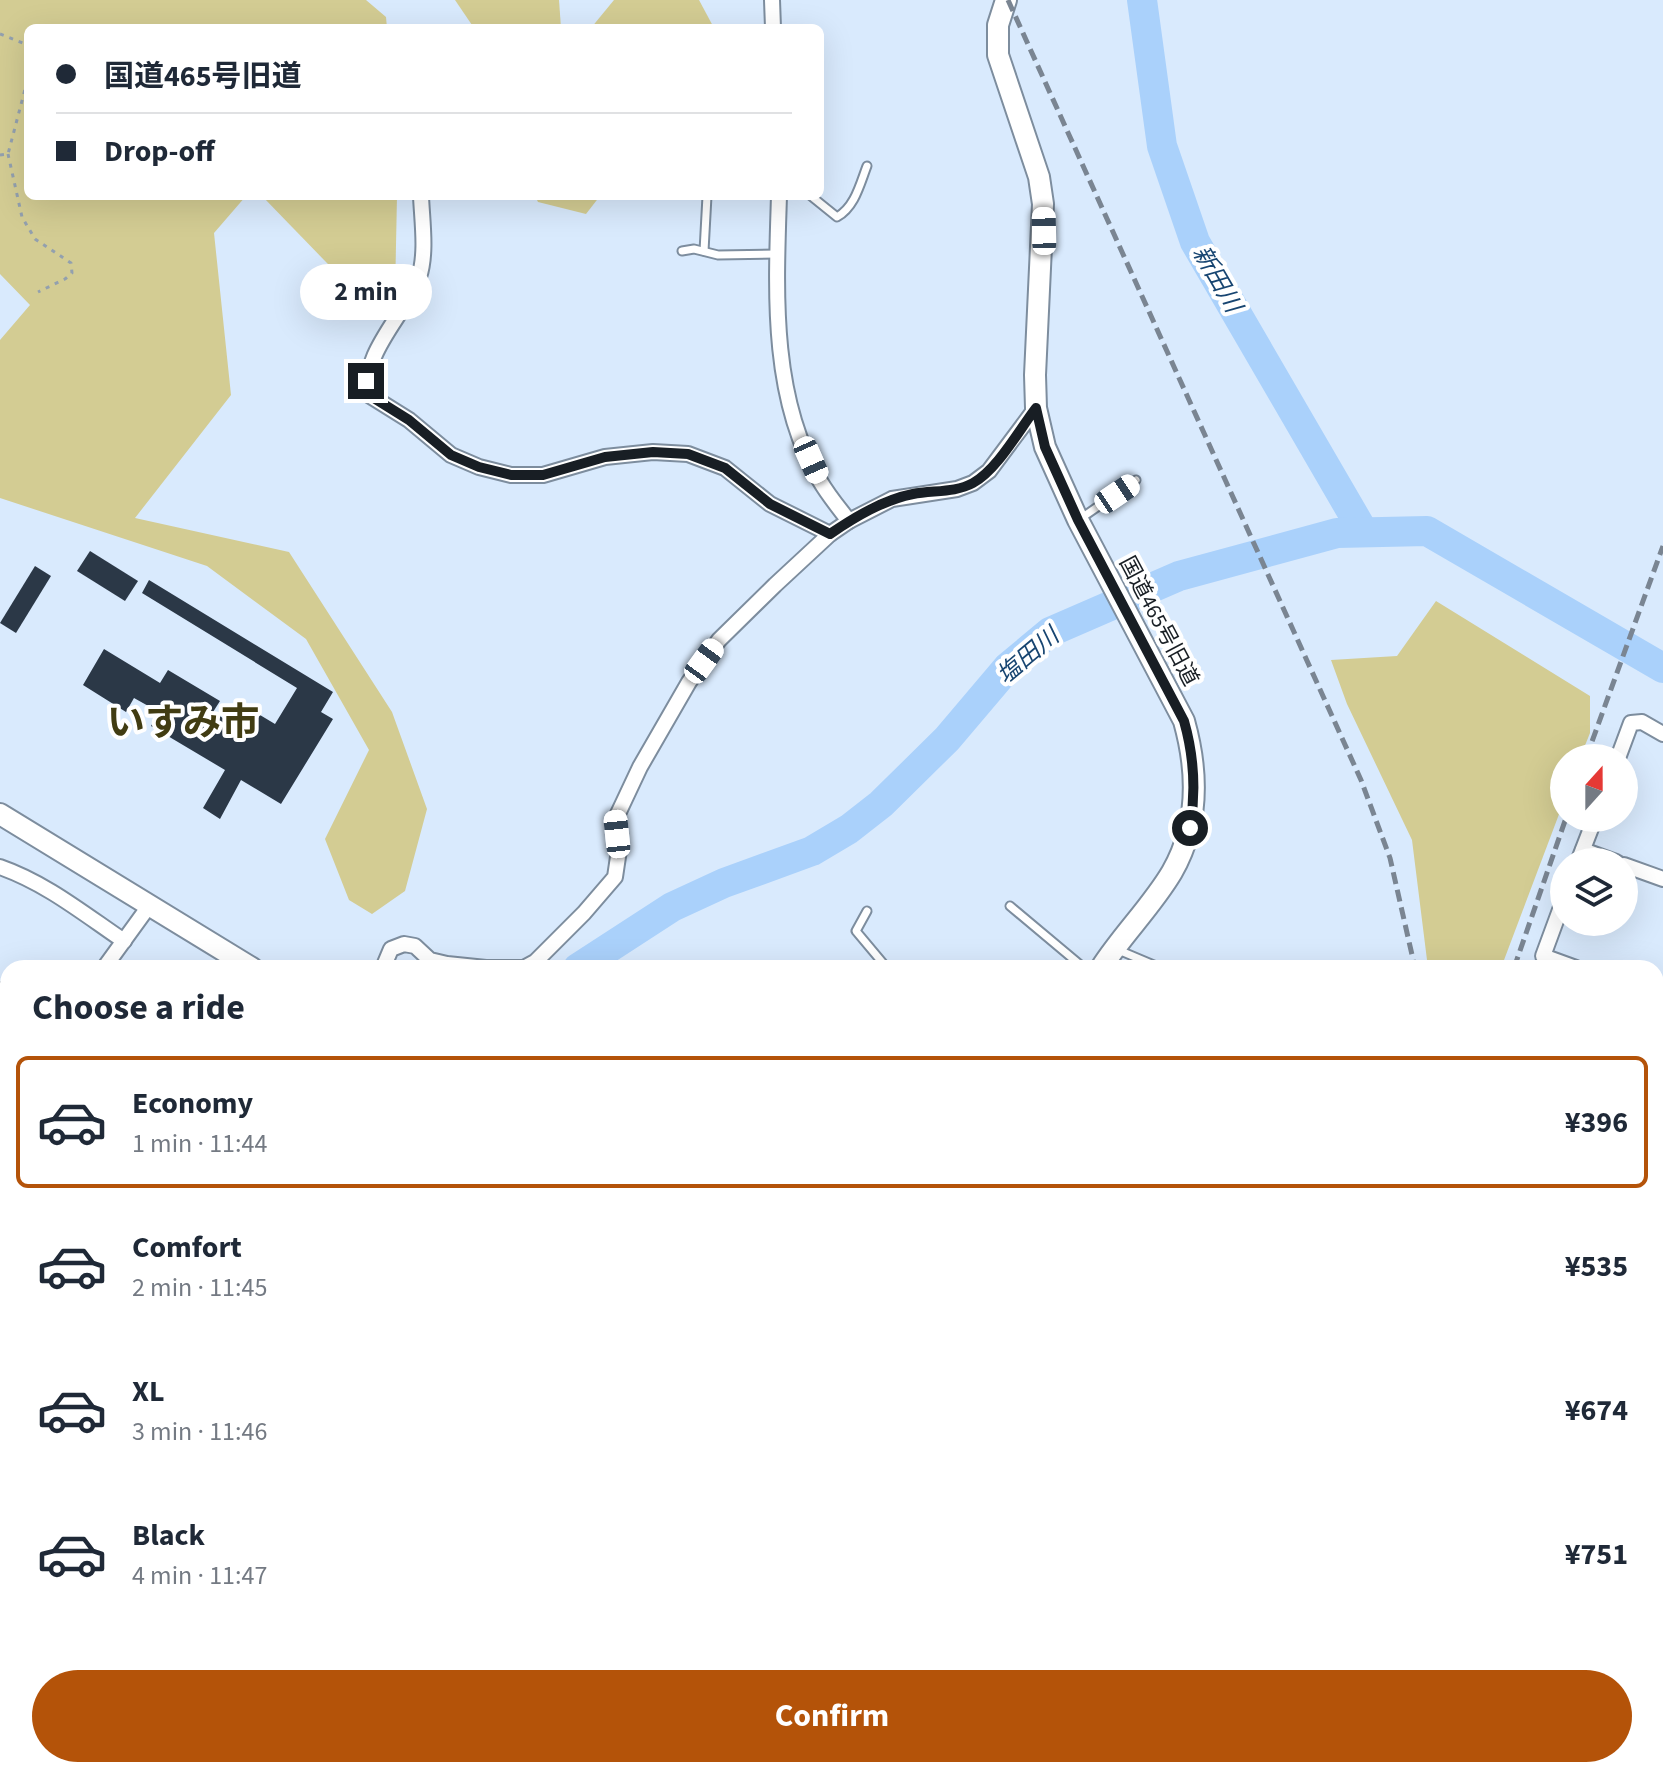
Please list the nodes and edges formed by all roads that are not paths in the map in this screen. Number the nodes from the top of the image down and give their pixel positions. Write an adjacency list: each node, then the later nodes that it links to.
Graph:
1 (772, 0): 3 (street)
2 (1006, 0): 12 (street, 国道465号旧道)
3 (773, 24)
4 (867, 166): 8 (lane)
5 (421, 200): 16 (street)
6 (707, 200): 10 (lane)
7 (779, 200): 11 (street)
8 (816, 200)
9 (682, 251): 10 (lane)
10 (704, 251): 11 (lane)
11 (777, 254): 15 (street)
12 (1036, 408): 14 (street, 国道465号旧道); 15 (street)
13 (1136, 480): 14 (lane)
14 (1078, 520): 28 (street, 国道465号旧道)
15 (849, 521): 16 (street)
16 (830, 534): 33 (street)
17 (1663, 734): 18 (street)
18 (1623, 744)
19 (0, 814): 23 (street)
20 (0, 867): 27 (street)
21 (1638, 870): 22 (street)
22 (1663, 879)
23 (149, 906): 27 (street); 30 (street)
24 (1010, 906): 35 (lane)
25 (867, 911): 34 (lane)
26 (1550, 936): 38 (street)
27 (124, 941): 29 (street)
28 (1114, 948): 36 (street, 国道465号旧道); 37 (lane)
29 (110, 960)
30 (239, 960)
31 (386, 960): 32 (street)
32 (430, 960)
33 (537, 960)
34 (880, 960)
35 (1074, 960)
36 (1106, 960)
37 (1142, 960)
38 (1554, 960)

